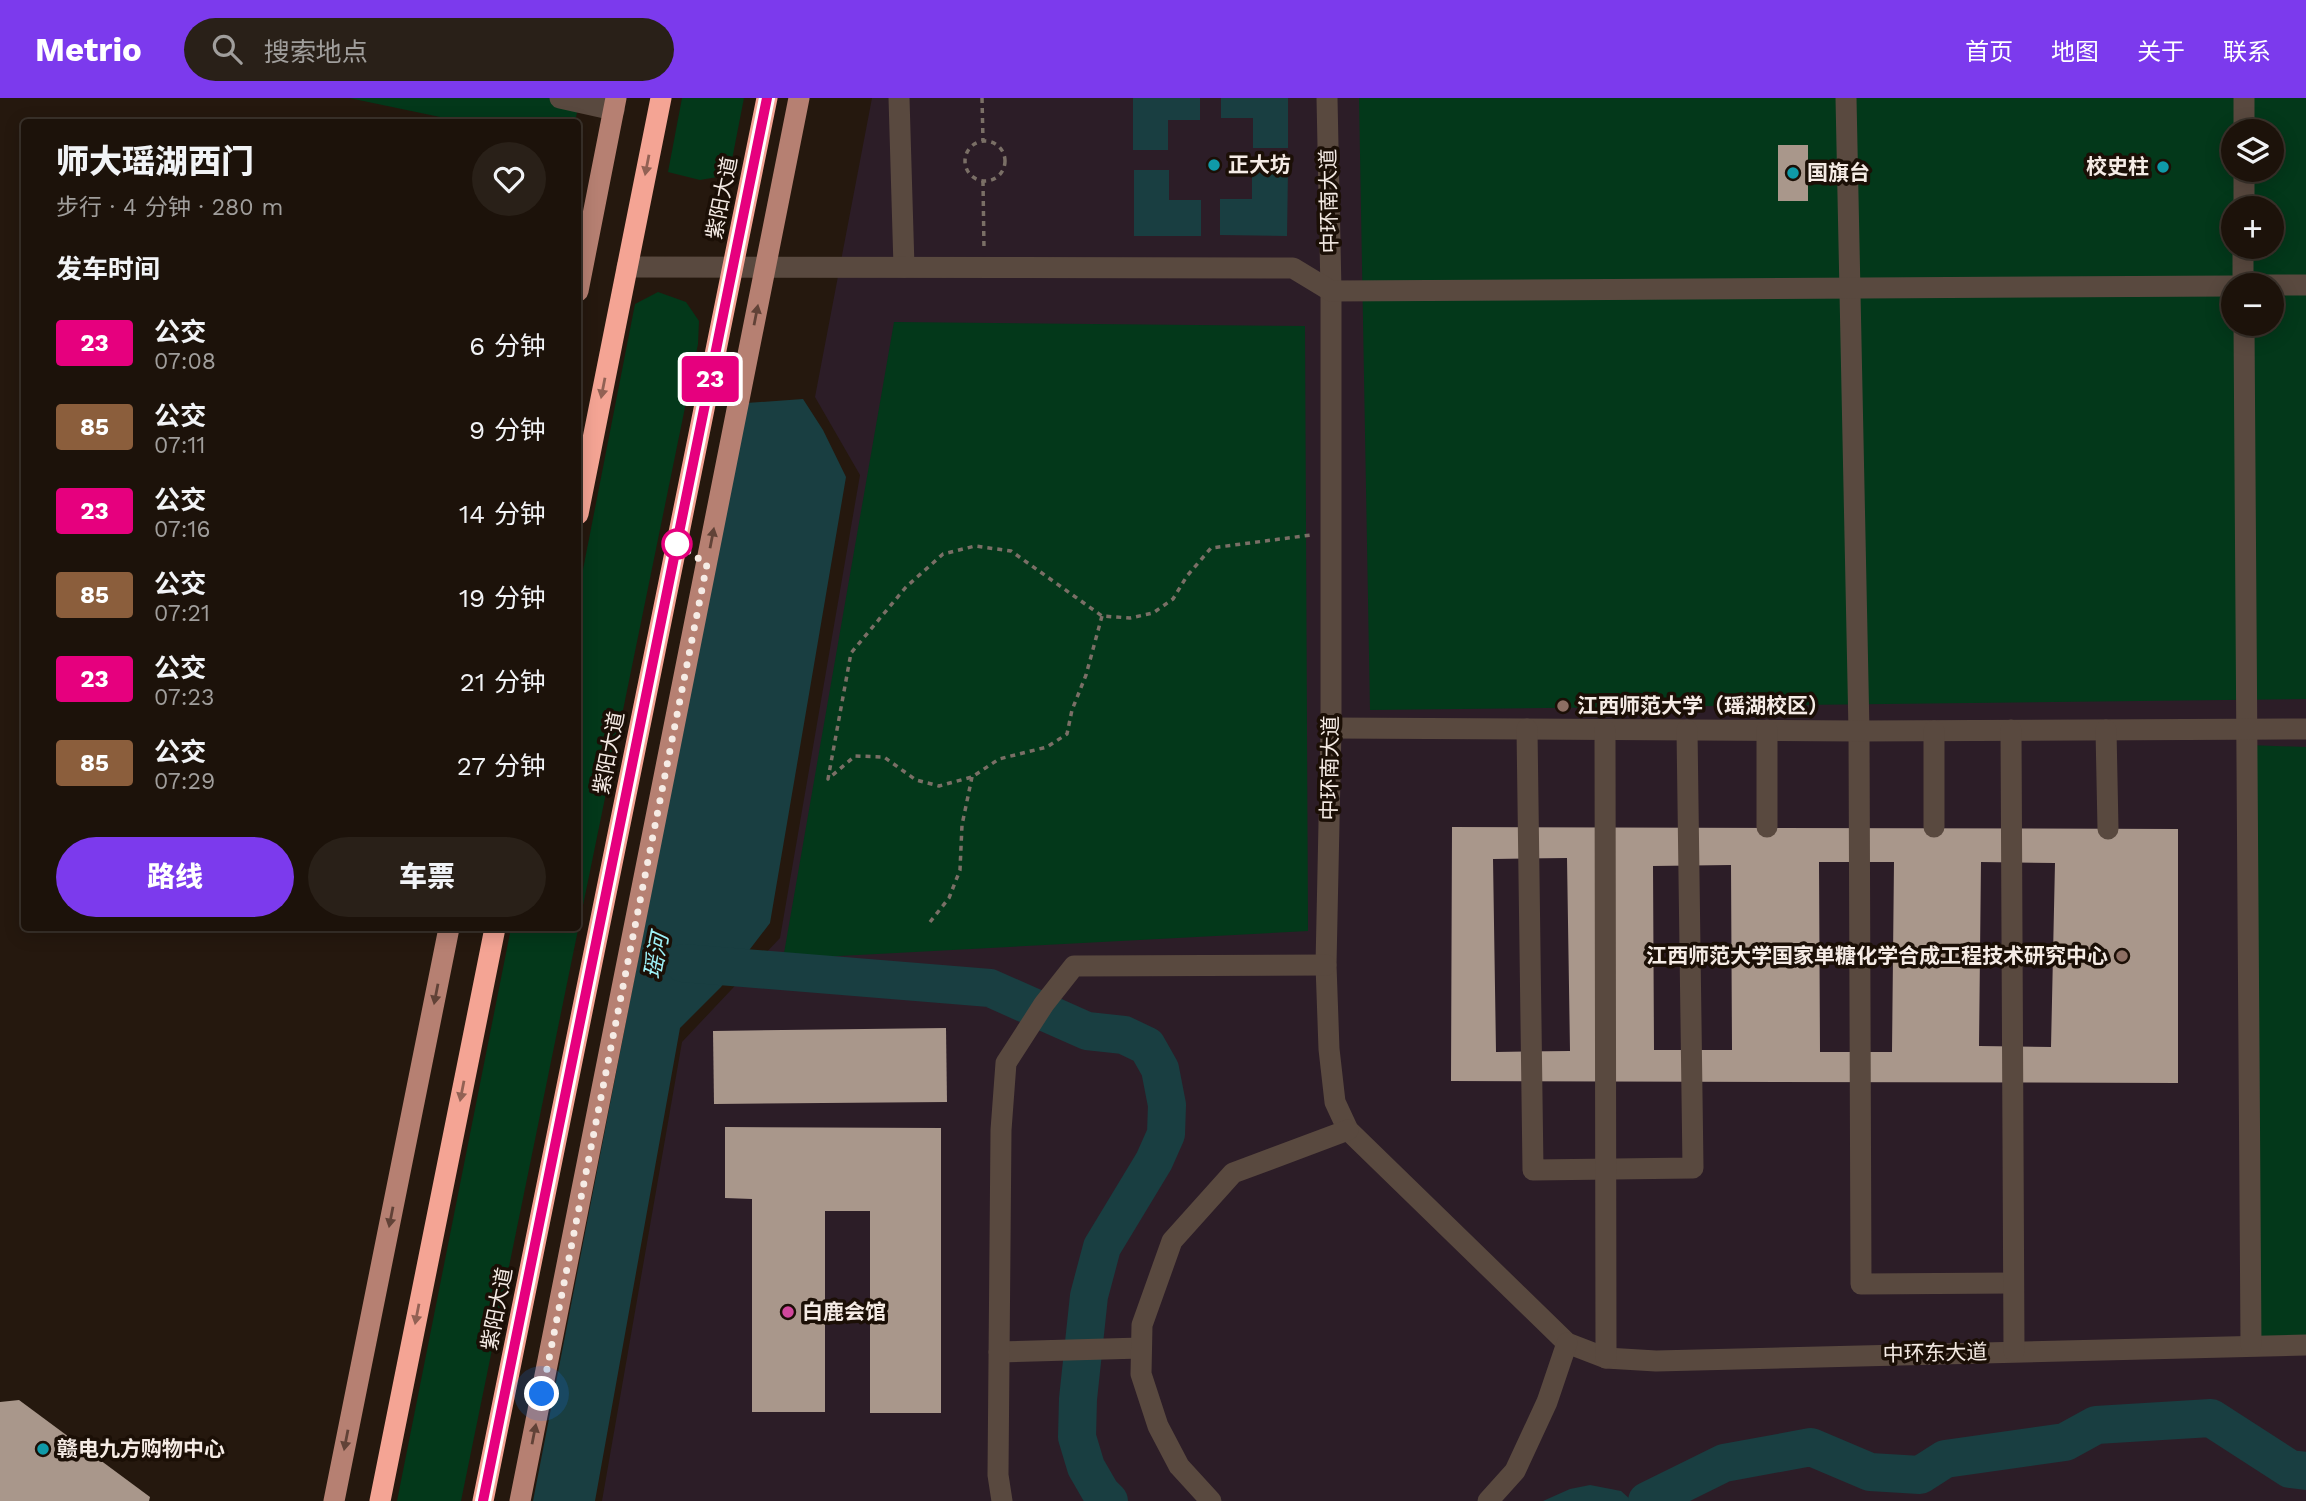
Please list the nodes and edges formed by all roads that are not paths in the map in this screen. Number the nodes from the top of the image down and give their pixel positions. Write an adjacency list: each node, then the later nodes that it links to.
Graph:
1 (560, 98): 9 (street)
2 (661, 98): 11 (highway, one-way to 11)
3 (767, 98): 12 (highway, 紫阳大道)
4 (799, 98): 13 (main road)
5 (900, 98): 14 (street)
6 (1327, 98): 20 (street, 中环南大道)
7 (1846, 98): 19 (street)
8 (2244, 98): 10 (street)
9 (615, 104): 15 (main road)
10 (2244, 119)
11 (627, 267): 12 (street); 22 (highway, one-way to 22)
12 (733, 267): 13 (street); 53 (highway, 紫阳大道)
13 (766, 267): 14 (street); 54 (main road, one-way to 13)
14 (904, 267): 20 (street)
15 (581, 276)
16 (2284, 285): 17 (street)
17 (2306, 285)
18 (2221, 286): 19 (street)
19 (1849, 290): 20 (street); 32 (street)
20 (1331, 291): 23 (street, 中环南大道)
21 (2244, 336): 31 (street)
22 (581, 499)
23 (1331, 728): 24 (street); 39 (street, 中环南大道)
24 (1527, 729): 26 (street); 41 (street)
25 (2306, 729): 31 (street)
26 (1605, 730): 27 (street); 41 (street)
27 (1687, 730): 28 (street); 41 (street)
28 (1767, 730): 32 (street); 34 (street)
29 (2011, 730): 30 (street); 33 (street); 42 (street)
30 (2106, 730): 31 (street); 36 (street)
31 (2248, 730): 44 (street)
32 (1859, 731): 33 (street); 42 (street)
33 (1934, 731): 35 (street)
34 (1767, 827)
35 (1934, 827)
36 (2108, 829)
37 (448, 931): 51 (main road, one-way to 51)
38 (494, 931): 52 (highway, one-way to 52)
39 (1326, 965): 40 (street, 中环南大道); 48 (street)
40 (1348, 1130): 43 (street, 中环南大道); 46 (street)
41 (1605, 1170): 49 (street)
42 (2014, 1283): 47 (street)
43 (1567, 1343): 49 (street, 中环东大道); 56 (street)
44 (2251, 1345): 45 (street, 中环东大道); 47 (street, 中环东大道)
45 (2306, 1345)
46 (1142, 1348): 48 (street); 50 (street)
47 (2014, 1351): 49 (street, 中环东大道)
48 (999, 1352): 55 (street)
49 (1606, 1358)
50 (1202, 1498)
51 (334, 1501)
52 (380, 1501)
53 (483, 1501)
54 (520, 1501)
55 (1002, 1501)
56 (1488, 1501)

